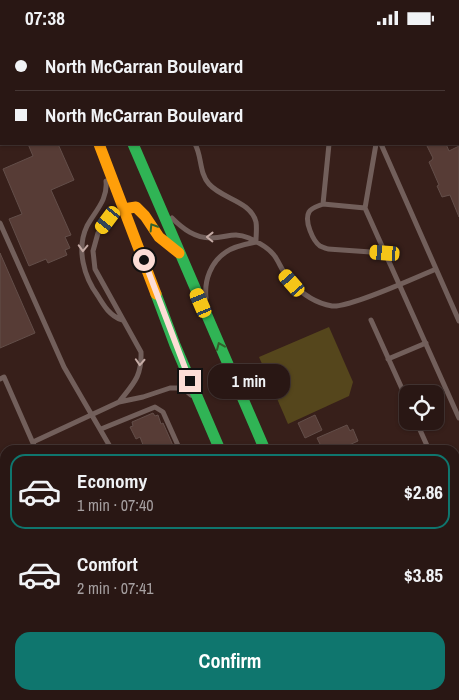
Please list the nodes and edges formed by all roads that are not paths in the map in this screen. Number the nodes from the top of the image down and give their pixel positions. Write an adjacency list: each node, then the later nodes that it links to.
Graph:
1 (133, 145): 8 (main road)
2 (195, 145): 12 (lane)
3 (329, 145): 7 (lane)
4 (376, 145): 9 (lane)
5 (381, 145): 15 (lane)
6 (101, 148): 10 (main road); 18 (lane, one-way to 18)
7 (323, 204): 9 (lane); 13 (lane)
8 (159, 205): 12 (lane, one-way to 8); 14 (main road)
9 (365, 208): 13 (lane)
10 (123, 209): 14 (main road, one-way to 10); 18 (lane); 25 (main road)
11 (0, 223): 27 (lane)
12 (256, 241): 16 (lane); 17 (lane)
13 (385, 253): 16 (lane)
14 (181, 254): 17 (main road)
15 (436, 269): 16 (lane); 20 (lane)
16 (400, 285): 21 (lane)
17 (208, 319): 36 (main road, one-way to 17)
18 (122, 320): 26 (lane, one-way to 26)
19 (371, 320): 22 (lane)
20 (459, 321)
21 (426, 343): 22 (lane); 28 (lane)
22 (388, 359): 24 (lane)
23 (0, 379): 31 (lane)
24 (400, 385)
25 (198, 399): 26 (lane); 35 (main road)
26 (119, 402): 27 (lane)
27 (92, 415): 29 (lane); 31 (lane)
28 (459, 418)
29 (100, 429): 33 (lane); 34 (lane)
30 (420, 430): 37 (lane)
31 (33, 442): 32 (lane)
32 (34, 445)
33 (109, 445)
34 (178, 445)
35 (218, 445)
36 (263, 445)
37 (427, 445)

